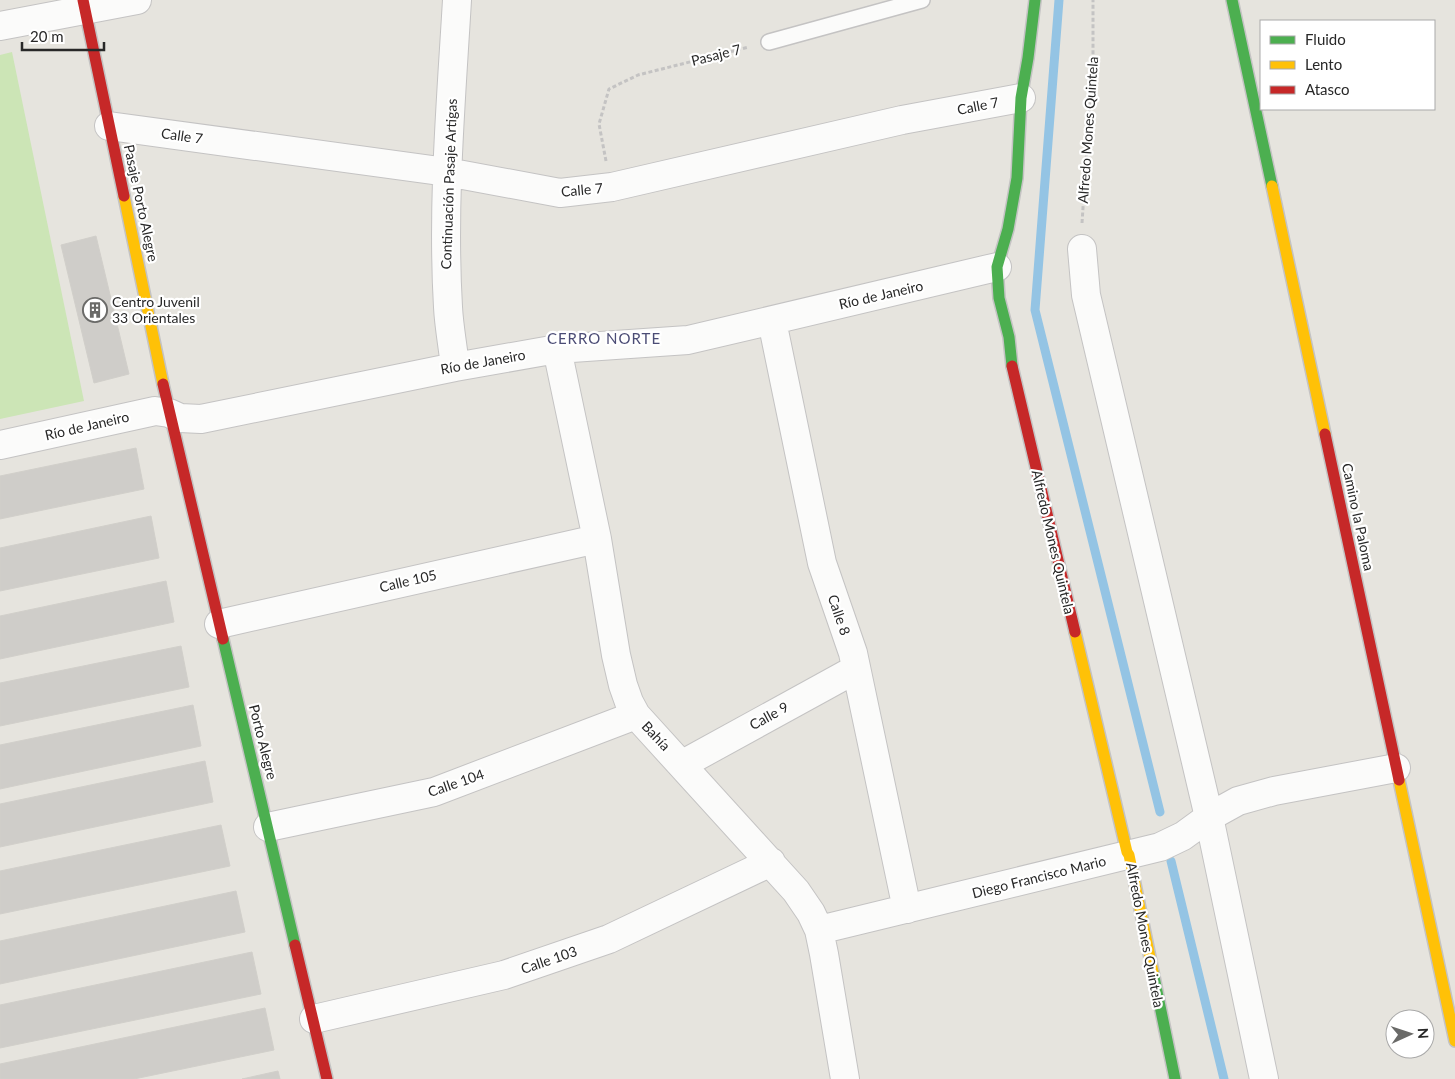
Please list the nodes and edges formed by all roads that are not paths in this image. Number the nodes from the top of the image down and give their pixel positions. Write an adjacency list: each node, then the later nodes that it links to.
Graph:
1 (137, 0): 6 (street)
2 (457, 0): 11 (street, Continuación Pasaje Artigas)
3 (922, 0): 8 (lane)
4 (1036, 0): 9 (street, Alfredo Mones Quintela)
5 (1232, 0): 24 (street, Camino la Paloma)
6 (84, 5): 7 (street); 10 (street, Pasaje Porto Alegre)
7 (0, 26)
8 (769, 42)
9 (1021, 98): 11 (street, Calle 7); 13 (street, Alfredo Mones Quintela)
10 (109, 126): 11 (street, Calle 7); 17 (street, Pasaje Porto Alegre)
11 (447, 172): 16 (street, Continuación Pasaje Artigas)
12 (1082, 249): 25 (street)
13 (997, 267): 14 (street, Río de Janeiro); 27 (street, Alfredo Mones Quintela)
14 (772, 321): 15 (street, Río de Janeiro); 21 (street, Calle 8)
15 (557, 348): 16 (street, Río de Janeiro); 19 (street, Bahía)
16 (455, 367): 17 (street, Río de Janeiro)
17 (169, 413): 18 (street, Río de Janeiro); 20 (street, Porto Alegre)
18 (0, 445)
19 (597, 539): 20 (street, Calle 105); 22 (street, Bahía)
20 (219, 624): 26 (street, Porto Alegre)
21 (856, 669): 23 (street, Calle 9); 29 (street, Calle 8)
22 (636, 714): 23 (street, Bahía); 26 (street, Calle 104)
23 (682, 764): 28 (street, Bahía)
24 (1396, 768): 25 (street, Diego Francisco Mario); 32 (street, Camino la Paloma)
25 (1210, 817): 27 (street, Diego Francisco Mario); 36 (street)
26 (268, 827): 31 (street, Porto Alegre)
27 (1129, 855): 29 (street, Diego Francisco Mario); 35 (street, Alfredo Mones Quintela)
28 (770, 862): 30 (street, Bahía); 31 (street, Calle 103)
29 (907, 909): 30 (street, Diego Francisco Mario)
30 (818, 930): 34 (street, Bahía)
31 (314, 1019): 33 (street, Porto Alegre)
32 (1455, 1041)
33 (327, 1079)
34 (845, 1079)
35 (1174, 1079)
36 (1264, 1079)

